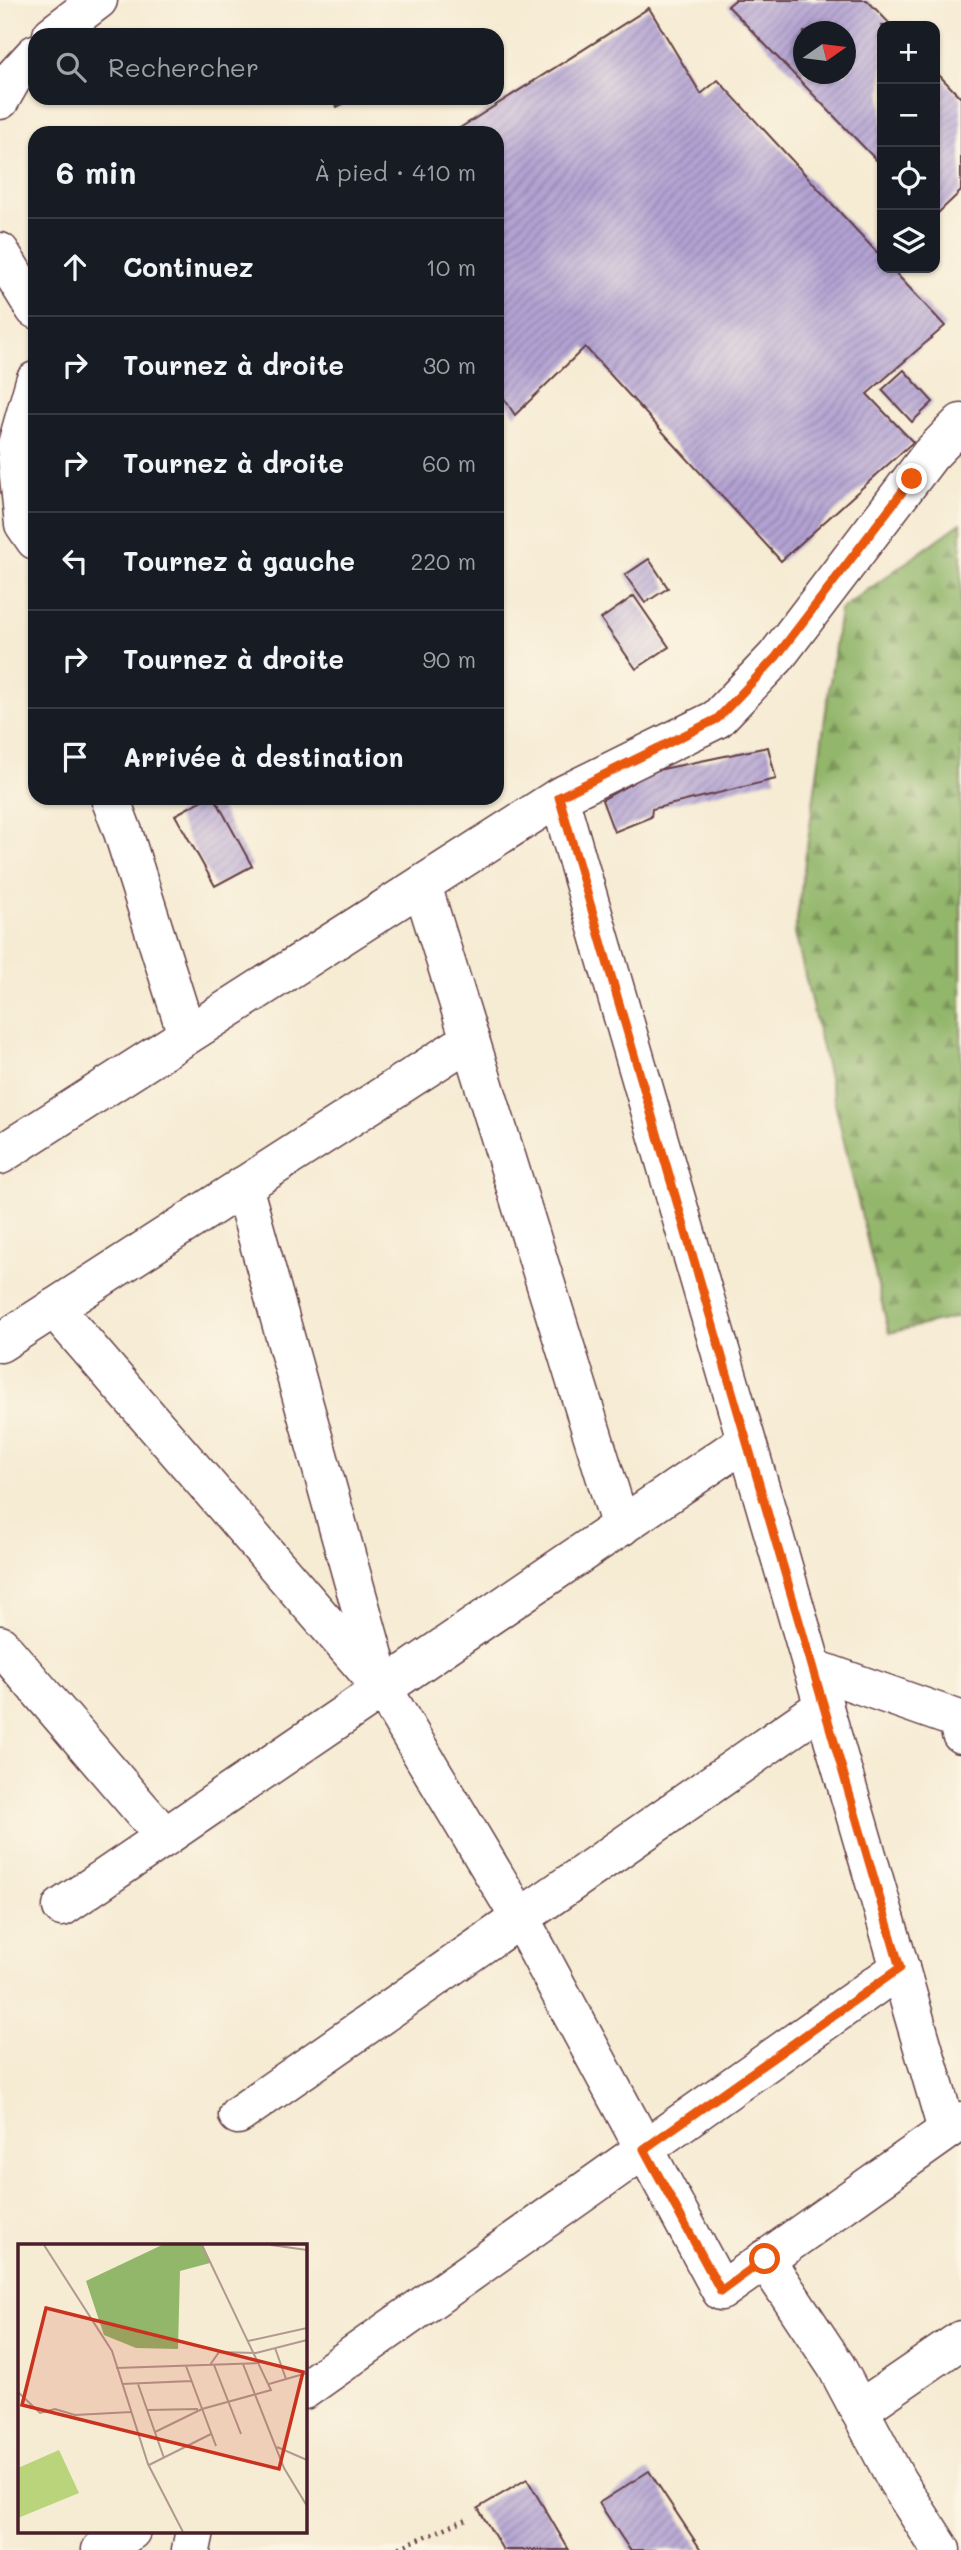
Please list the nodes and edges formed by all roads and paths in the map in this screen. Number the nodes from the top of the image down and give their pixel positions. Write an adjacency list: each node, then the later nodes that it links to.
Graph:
1 (98, 0): 2 (street)
2 (61, 28)
3 (28, 62): 4 (street)
4 (0, 100)
5 (0, 252): 6 (street)
6 (28, 298)
7 (28, 406): 9 (street)
8 (961, 423): 10 (street)
9 (28, 530)
10 (559, 797): 12 (street); 19 (street)
11 (113, 805): 13 (street)
12 (422, 885): 13 (street); 14 (street)
13 (187, 1035): 15 (street)
14 (470, 1040): 16 (street); 20 (street)
15 (0, 1155)
16 (243, 1186): 17 (street); 23 (street)
17 (54, 1308): 18 (street); 23 (street)
18 (0, 1343)
19 (746, 1441): 20 (street); 22 (street)
20 (621, 1527): 23 (street)
21 (0, 1645): 26 (street)
22 (812, 1668): 24 (street); 25 (street)
23 (383, 1689): 26 (street); 28 (street)
24 (824, 1706): 28 (street); 29 (street)
25 (961, 1734)
26 (165, 1837): 27 (street)
27 (62, 1907)
28 (520, 1918): 30 (street); 32 (street)
29 (900, 1968): 31 (street); 32 (street)
30 (238, 2115)
31 (954, 2125): 33 (street)
32 (644, 2149): 33 (street); 35 (street)
33 (765, 2259): 36 (street)
34 (961, 2340): 36 (street)
35 (306, 2389)
36 (859, 2410): 43 (street)
37 (467, 2519): 42 (path)
38 (129, 2532): 40 (street)
39 (195, 2532): 41 (street)
40 (101, 2550)
41 (191, 2550)
42 (393, 2550)
43 (940, 2550)

